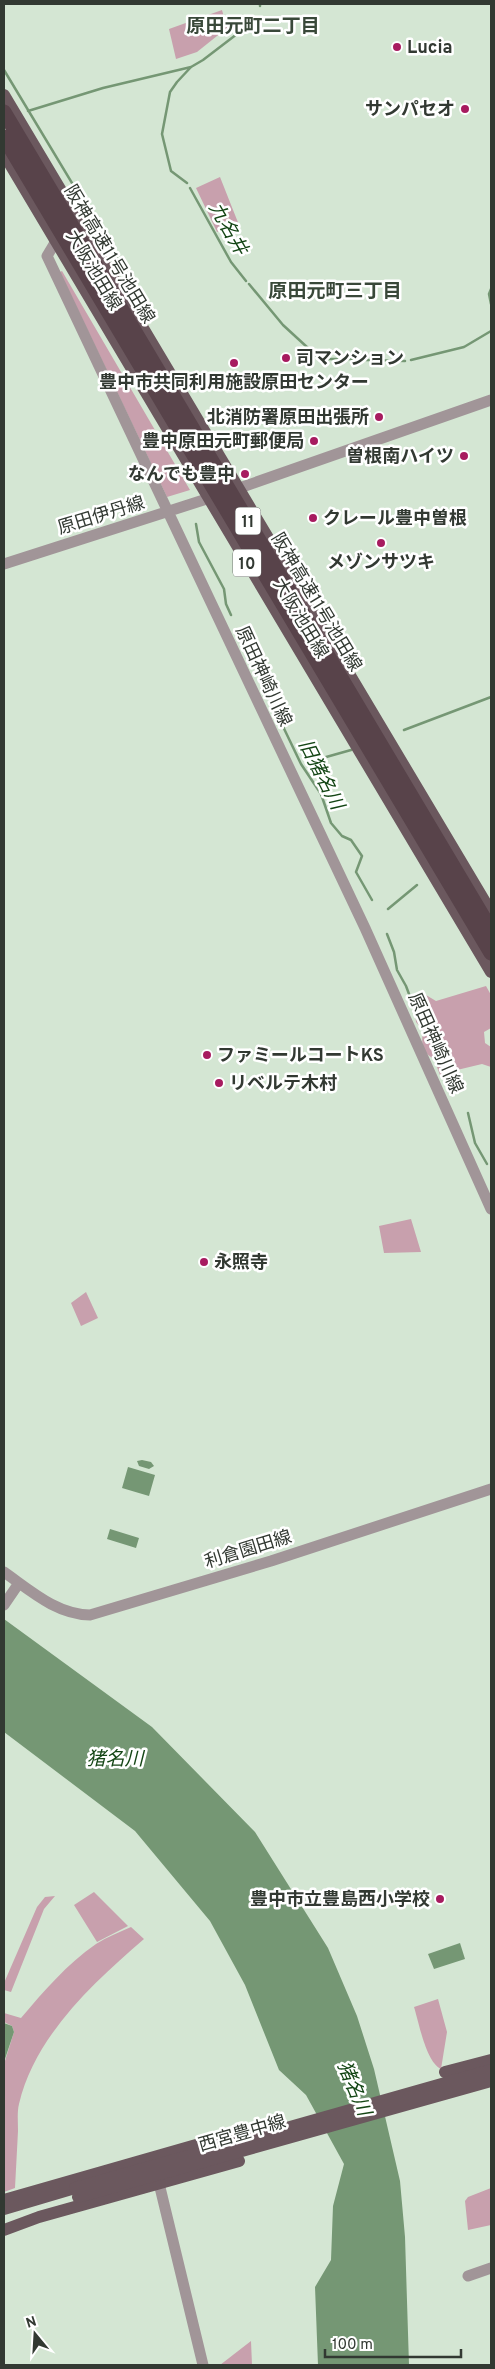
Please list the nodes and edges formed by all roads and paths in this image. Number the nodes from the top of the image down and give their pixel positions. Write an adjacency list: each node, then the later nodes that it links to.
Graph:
1 (4, 95): 7 (main road, 大阪池田線 / 10)
2 (4, 112): 12 (highway, 阪神高速11号池田線 / 11, bridge)
3 (4, 137): 13 (highway, 阪神高速11号池田線 / 11, bridge)
4 (4, 154): 5 (main road, 大阪池田線 / 10)
5 (56, 241): 8 (main road, 大阪池田線 / 10); 9 (street, 原田神崎川線)
6 (491, 400): 7 (street, 原田伊丹線)
7 (239, 488): 8 (street, 原田伊丹線); 11 (main road, 大阪池田線 / 10)
8 (209, 498): 9 (street, 原田伊丹線); 14 (main road, 大阪池田線 / 10)
9 (168, 512): 10 (street, 原田伊丹線); 15 (street, 原田神崎川線)
10 (4, 564)
11 (491, 912)
12 (491, 930)
13 (491, 953)
14 (491, 972)
15 (486, 1183): 16 (street, 原田神崎川線)
16 (491, 1209)
17 (491, 1489): 19 (street, 利倉園田線)
18 (4, 1572): 19 (street, 利倉園田線)
19 (16, 1587): 20 (street)
20 (4, 1605)
21 (491, 2060): 23 (main road)
22 (491, 2070): 29 (main road, 西宮豊中線, bridge)
23 (445, 2072)
24 (491, 2081): 29 (main road, 西宮豊中線, bridge)
25 (231, 2135): 26 (main road)
26 (153, 2156): 28 (street); 30 (main road)
27 (239, 2161): 28 (main road)
28 (159, 2183): 33 (main road); 36 (street)
29 (76, 2192): 31 (main road, 西宮豊中線); 32 (main road, 西宮豊中線)
30 (4, 2200)
31 (4, 2210)
32 (4, 2221)
33 (4, 2230)
34 (491, 2268): 35 (street)
35 (468, 2276)
36 (204, 2365)

